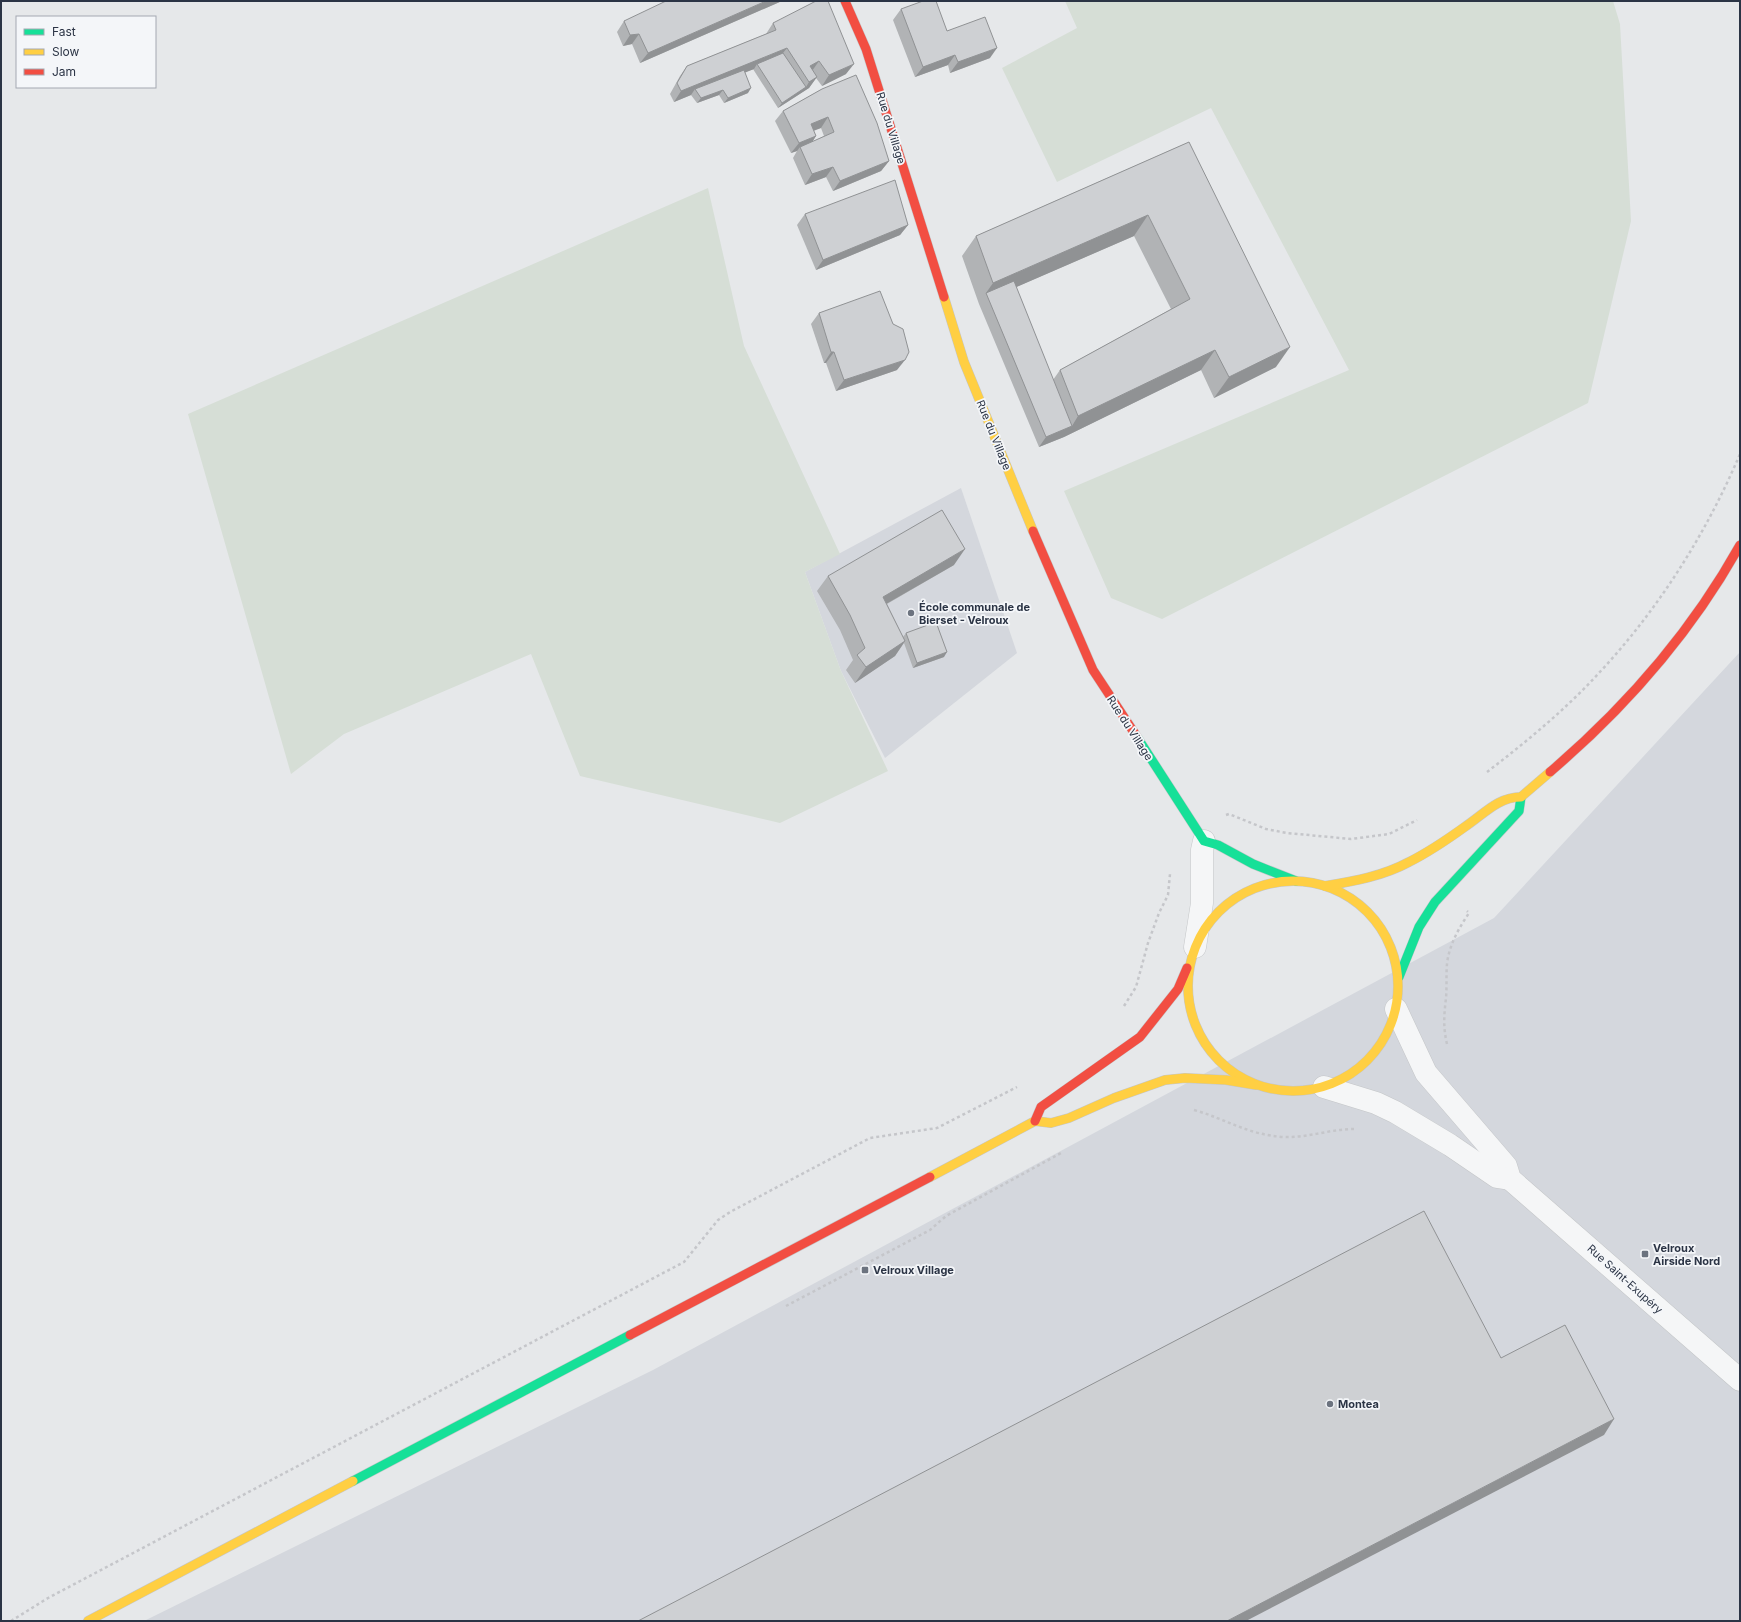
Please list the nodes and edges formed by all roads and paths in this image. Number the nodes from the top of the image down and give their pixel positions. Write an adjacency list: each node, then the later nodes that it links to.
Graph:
1 (845, 1): 8 (street, Rue du Village)
2 (1740, 454): 4 (path)
3 (1740, 545): 5 (street)
4 (1484, 775)
5 (1520, 797): 11 (street); 14 (street)
6 (1229, 814): 7 (path)
7 (1422, 817)
8 (1204, 841): 10 (street); 13 (street)
9 (1171, 868): 15 (path)
10 (1296, 881): 11 (street); 13 (street)
11 (1325, 886): 14 (street)
12 (1469, 913): 17 (path)
13 (1193, 953): 19 (street); 22 (street)
14 (1399, 977): 16 (street)
15 (1121, 1010)
16 (1396, 1010): 20 (street); 25 (street, Rue Saint-Exupéry)
17 (1447, 1045)
18 (1022, 1084): 28 (path)
19 (1256, 1085): 20 (street); 22 (street)
20 (1324, 1087): 25 (street, Rue Saint-Exupéry)
21 (1188, 1108): 23 (path)
22 (1035, 1121): 29 (street)
23 (1356, 1129)
24 (1066, 1150): 26 (path)
25 (1510, 1179): 27 (street, Rue Saint-Exupéry)
26 (786, 1306)
27 (1740, 1380)
28 (11, 1621)
29 (88, 1621)

